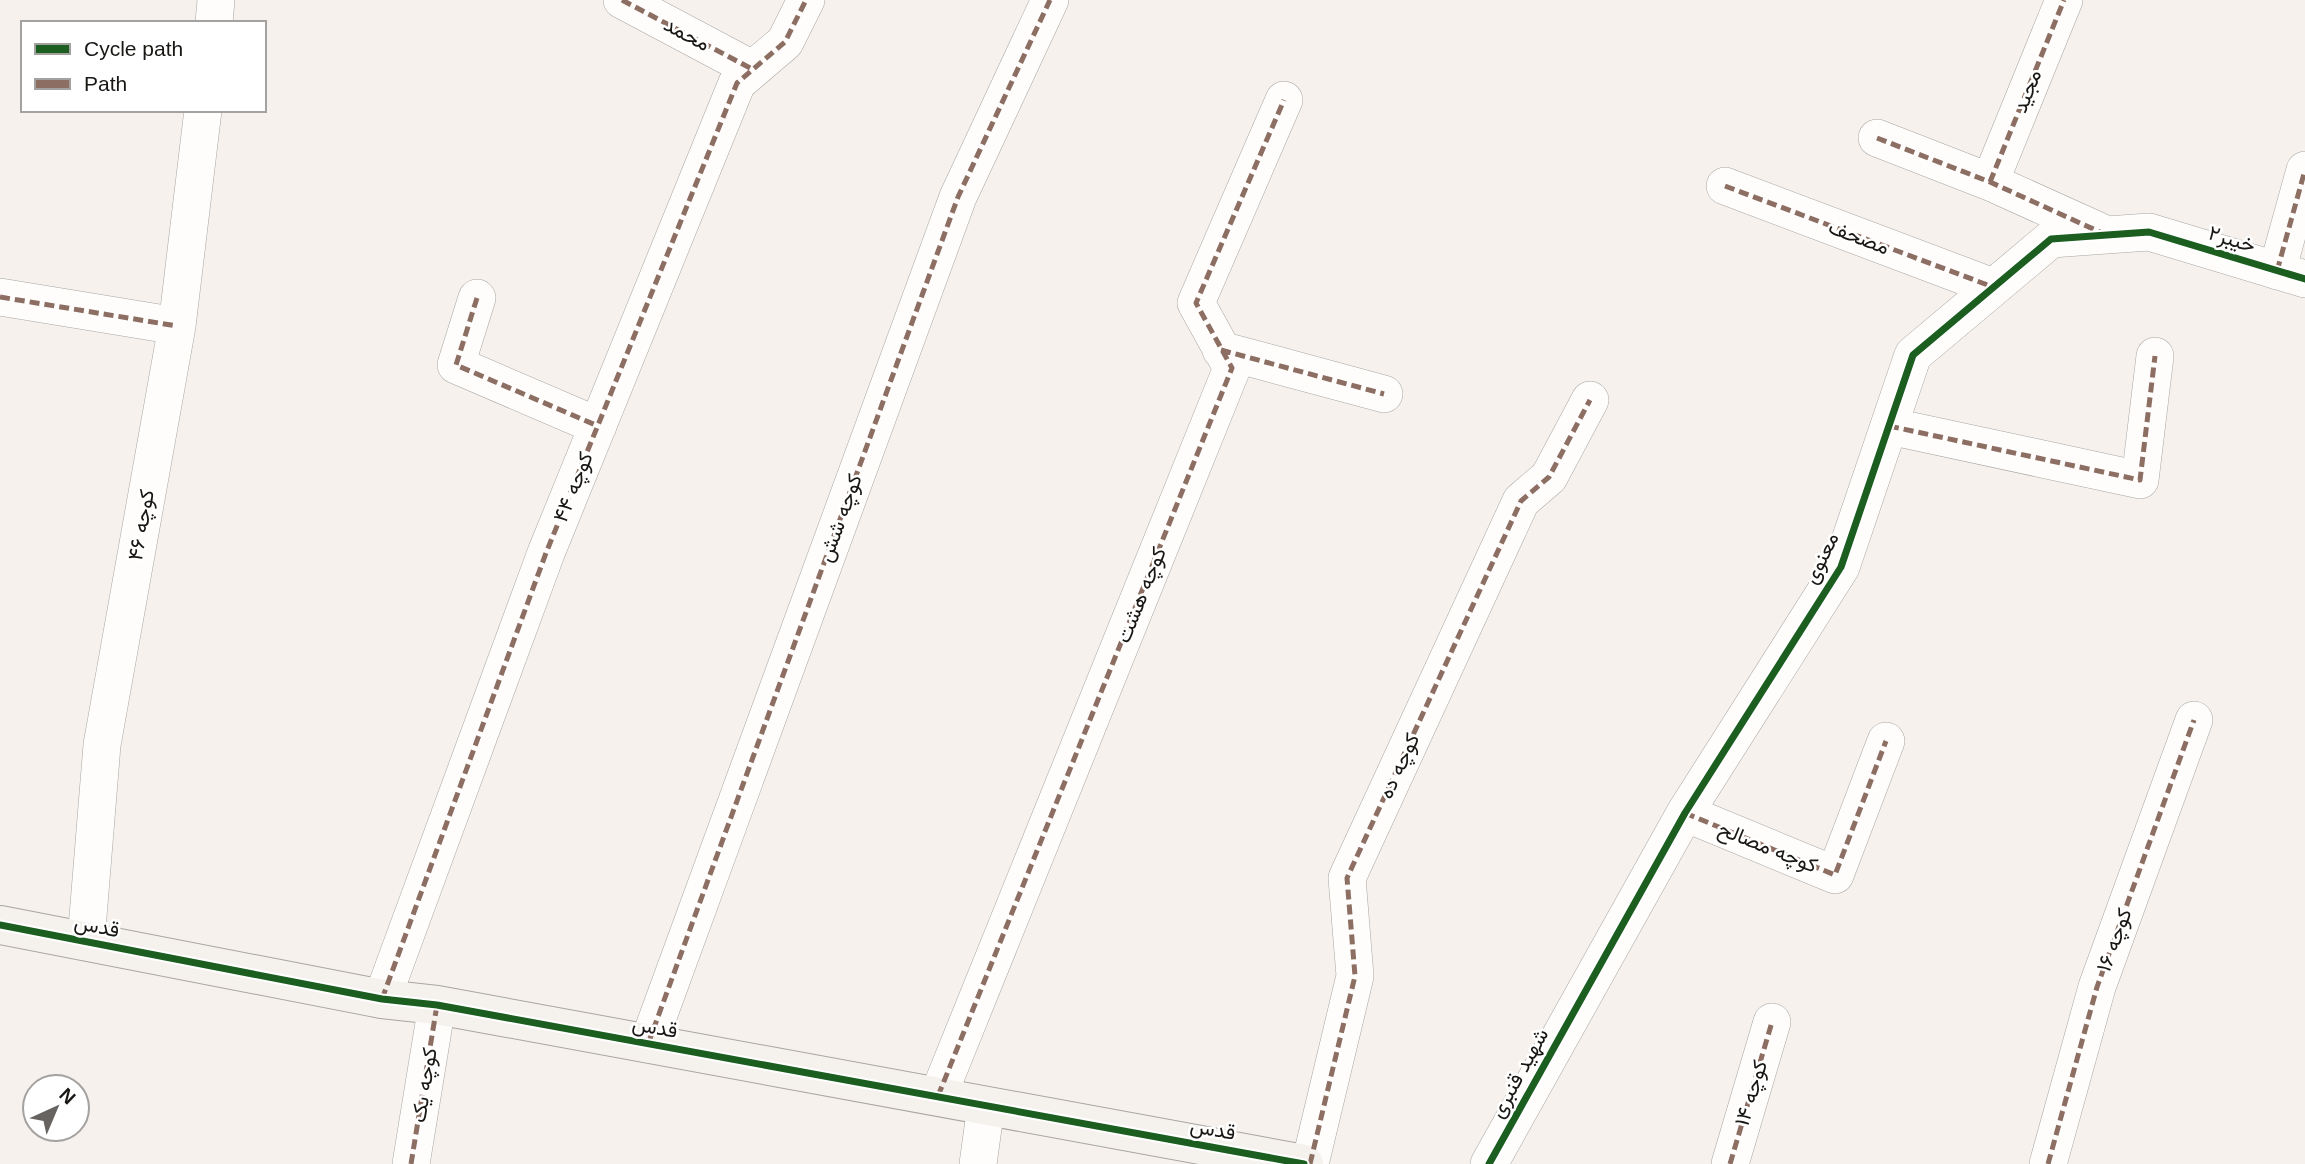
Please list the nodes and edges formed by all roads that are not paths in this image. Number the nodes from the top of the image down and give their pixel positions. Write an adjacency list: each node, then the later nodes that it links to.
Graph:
1 (216, 0): 6 (street)
2 (622, 0): 7 (street, محمد)
3 (806, 0): 7 (street, کوچه ۴۴)
4 (1050, 0): 36 (street, کوچه شش)
5 (2064, 0): 12 (street, مجید)
6 (214, 21)
7 (752, 69): 25 (street, کوچه ۴۴)
8 (1284, 100): 21 (street, کوچه هشت)
9 (203, 112): 20 (street, کوچه ۴۶)
10 (1877, 138): 12 (street)
11 (2305, 170): 16 (street)
12 (1990, 182): 15 (street)
13 (1725, 186): 17 (street, مصحف)
14 (2149, 232): 15 (street, معنوی); 16 (street, خیبر۲)
15 (2107, 235): 17 (street, معنوی)
16 (2291, 275)
17 (1993, 287): 26 (street, معنوی)
18 (0, 298): 20 (street)
19 (477, 298): 25 (street)
20 (177, 326): 31 (street, کوچه ۴۶)
21 (1221, 349): 23 (street); 37 (street, کوچه هشت)
22 (2155, 356): 26 (street)
23 (1384, 394)
24 (1590, 400): 42 (street, کوچه ده)
25 (598, 425): 32 (street, کوچه ۴۴)
26 (1889, 426): 29 (street, معنوی)
27 (2194, 720): 45 (street, کوچه ۱۶)
28 (1886, 741): 29 (street, کوچه مصالح)
29 (1685, 813): 33 (street, معنوی)
30 (0, 925): 31 (street, قدس)
31 (86, 942): 32 (street, قدس)
32 (382, 999): 34 (street, قدس)
33 (1581, 999): 43 (street, شهید قنبری)
34 (437, 1005): 36 (street, قدس); 39 (street, کوچه یک)
35 (1772, 1022): 44 (street, کوچه ۱۴)
36 (648, 1044): 37 (street, قدس)
37 (938, 1096): 38 (street, قدس)
38 (986, 1106): 40 (street); 41 (street, قدس)
39 (411, 1164)
40 (978, 1164)
41 (1304, 1164)
42 (1310, 1164)
43 (1489, 1164)
44 (1730, 1164)
45 (2048, 1164)

